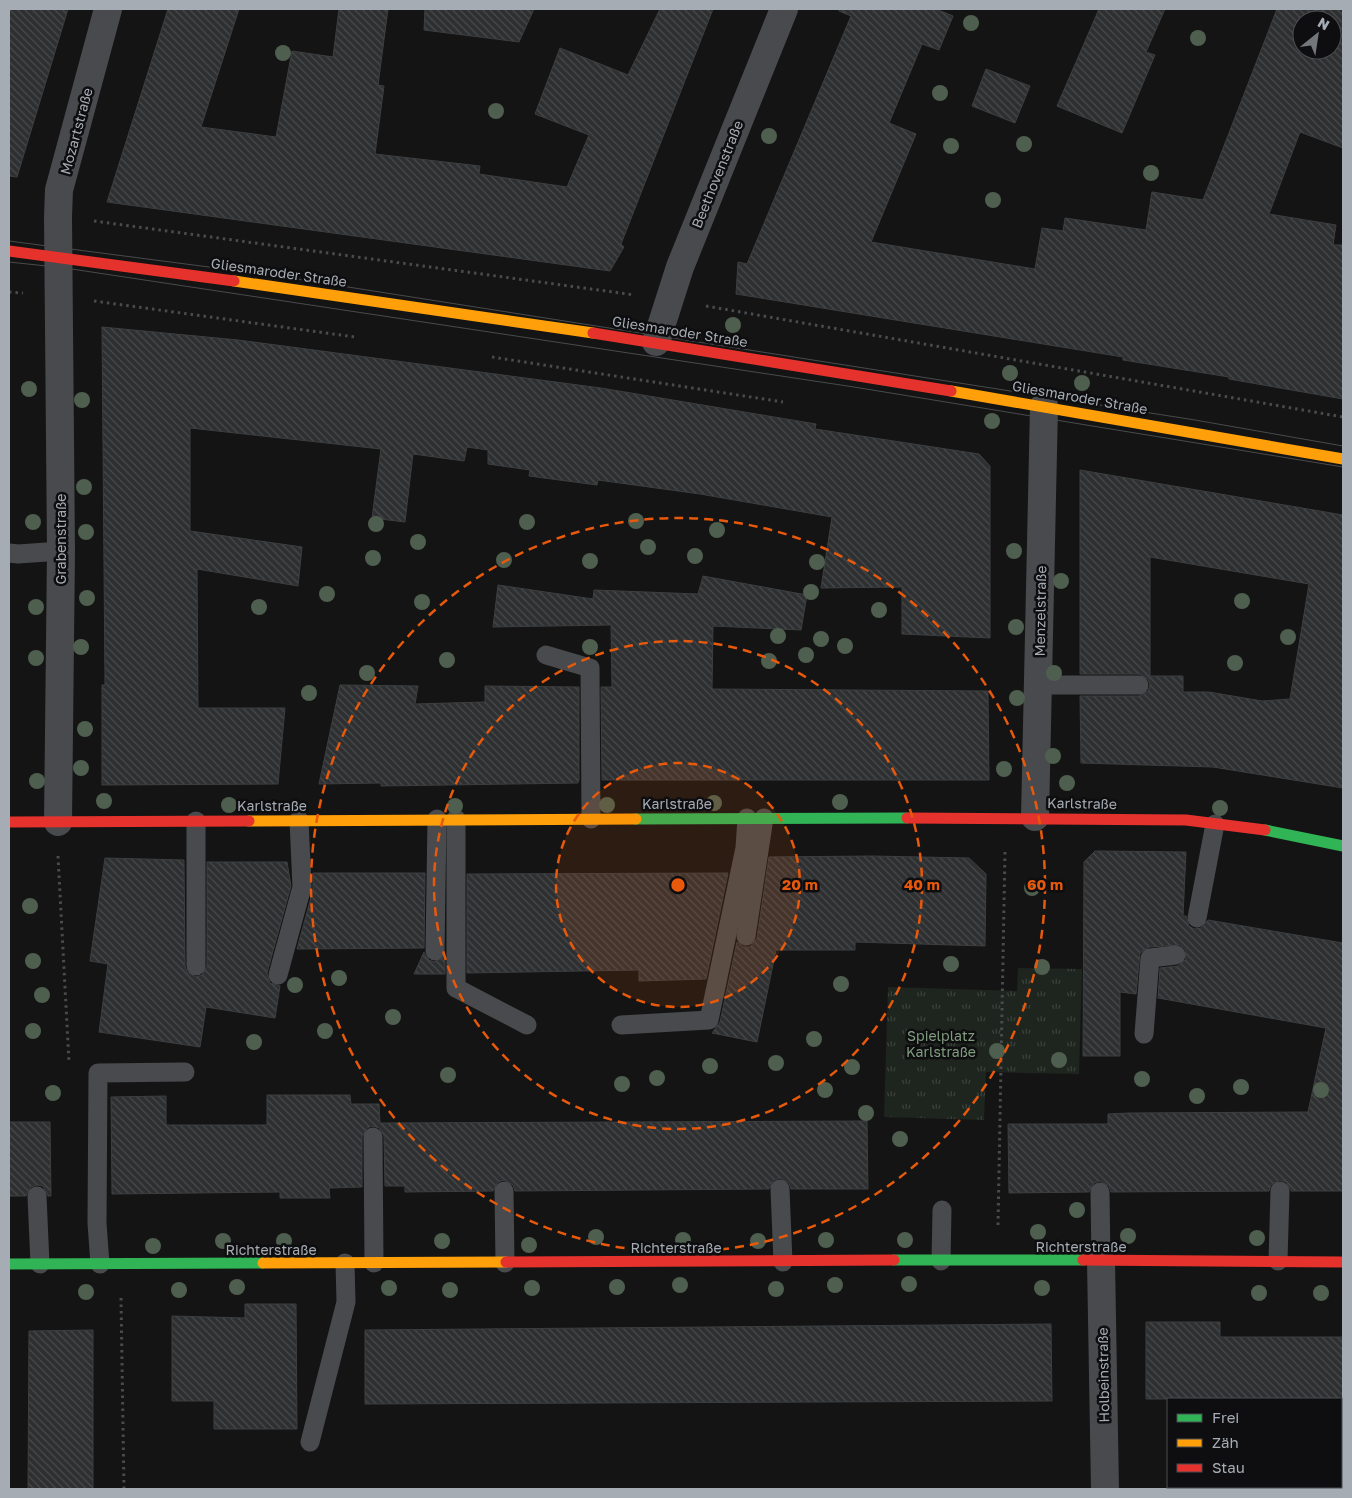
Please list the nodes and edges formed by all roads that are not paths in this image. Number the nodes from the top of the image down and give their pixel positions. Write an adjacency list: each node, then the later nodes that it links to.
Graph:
1 (108, 9): 4 (street, Mozartstraße)
2 (784, 9): 5 (street, Beethovenstraße)
3 (9, 251): 4 (street, Gliesmaroder Straße)
4 (58, 256): 5 (street, Gliesmaroder Straße); 8 (street, Grabenstraße)
5 (656, 342): 6 (street, Gliesmaroder Straße)
6 (1044, 406): 7 (street, Gliesmaroder Straße); 11 (street, Menzelstraße)
7 (1343, 459)
8 (61, 551): 9 (lane); 21 (street, Grabenstraße)
9 (9, 553)
10 (546, 655): 17 (lane)
11 (1038, 685): 12 (lane); 13 (street, Menzelstraße)
12 (1139, 685)
13 (1036, 817): 14 (street, Karlstraße); 22 (street, Karlstraße)
14 (755, 818): 17 (street, Karlstraße); 25 (lane); 31 (lane)
15 (437, 819): 16 (street, Karlstraße); 19 (street, Karlstraße); 26 (lane)
16 (456, 819): 17 (street, Karlstraße); 30 (lane)
17 (591, 819)
18 (196, 820): 19 (street, Karlstraße); 21 (street, Karlstraße); 28 (lane)
19 (299, 820): 29 (lane)
20 (9, 822): 21 (street, Karlstraße)
21 (58, 822)
22 (1215, 824): 23 (street, Karlstraße); 24 (lane)
23 (1343, 846)
24 (1196, 918)
25 (746, 936)
26 (435, 952)
27 (1176, 955): 32 (lane)
28 (196, 966)
29 (278, 975)
30 (527, 1025)
31 (621, 1025)
32 (1144, 1034)
33 (185, 1072): 51 (lane)
34 (373, 1137): 47 (lane)
35 (780, 1189): 44 (lane)
36 (504, 1191): 48 (lane)
37 (1280, 1191): 43 (lane)
38 (1100, 1192): 42 (lane)
39 (37, 1196): 50 (lane)
40 (942, 1210): 41 (lane)
41 (941, 1261): 42 (street, Richterstraße); 44 (street, Richterstraße)
42 (1101, 1261): 43 (street, Richterstraße); 53 (street, Holbeinstraße)
43 (1278, 1261): 45 (street, Richterstraße)
44 (783, 1262): 48 (street, Richterstraße)
45 (1343, 1262)
46 (345, 1263): 47 (street, Richterstraße); 51 (street, Richterstraße); 52 (lane)
47 (374, 1263): 48 (street, Richterstraße)
48 (505, 1263)
49 (9, 1264): 50 (street, Richterstraße)
50 (40, 1264): 51 (street, Richterstraße)
51 (100, 1264)
52 (310, 1442)
53 (1105, 1489)

